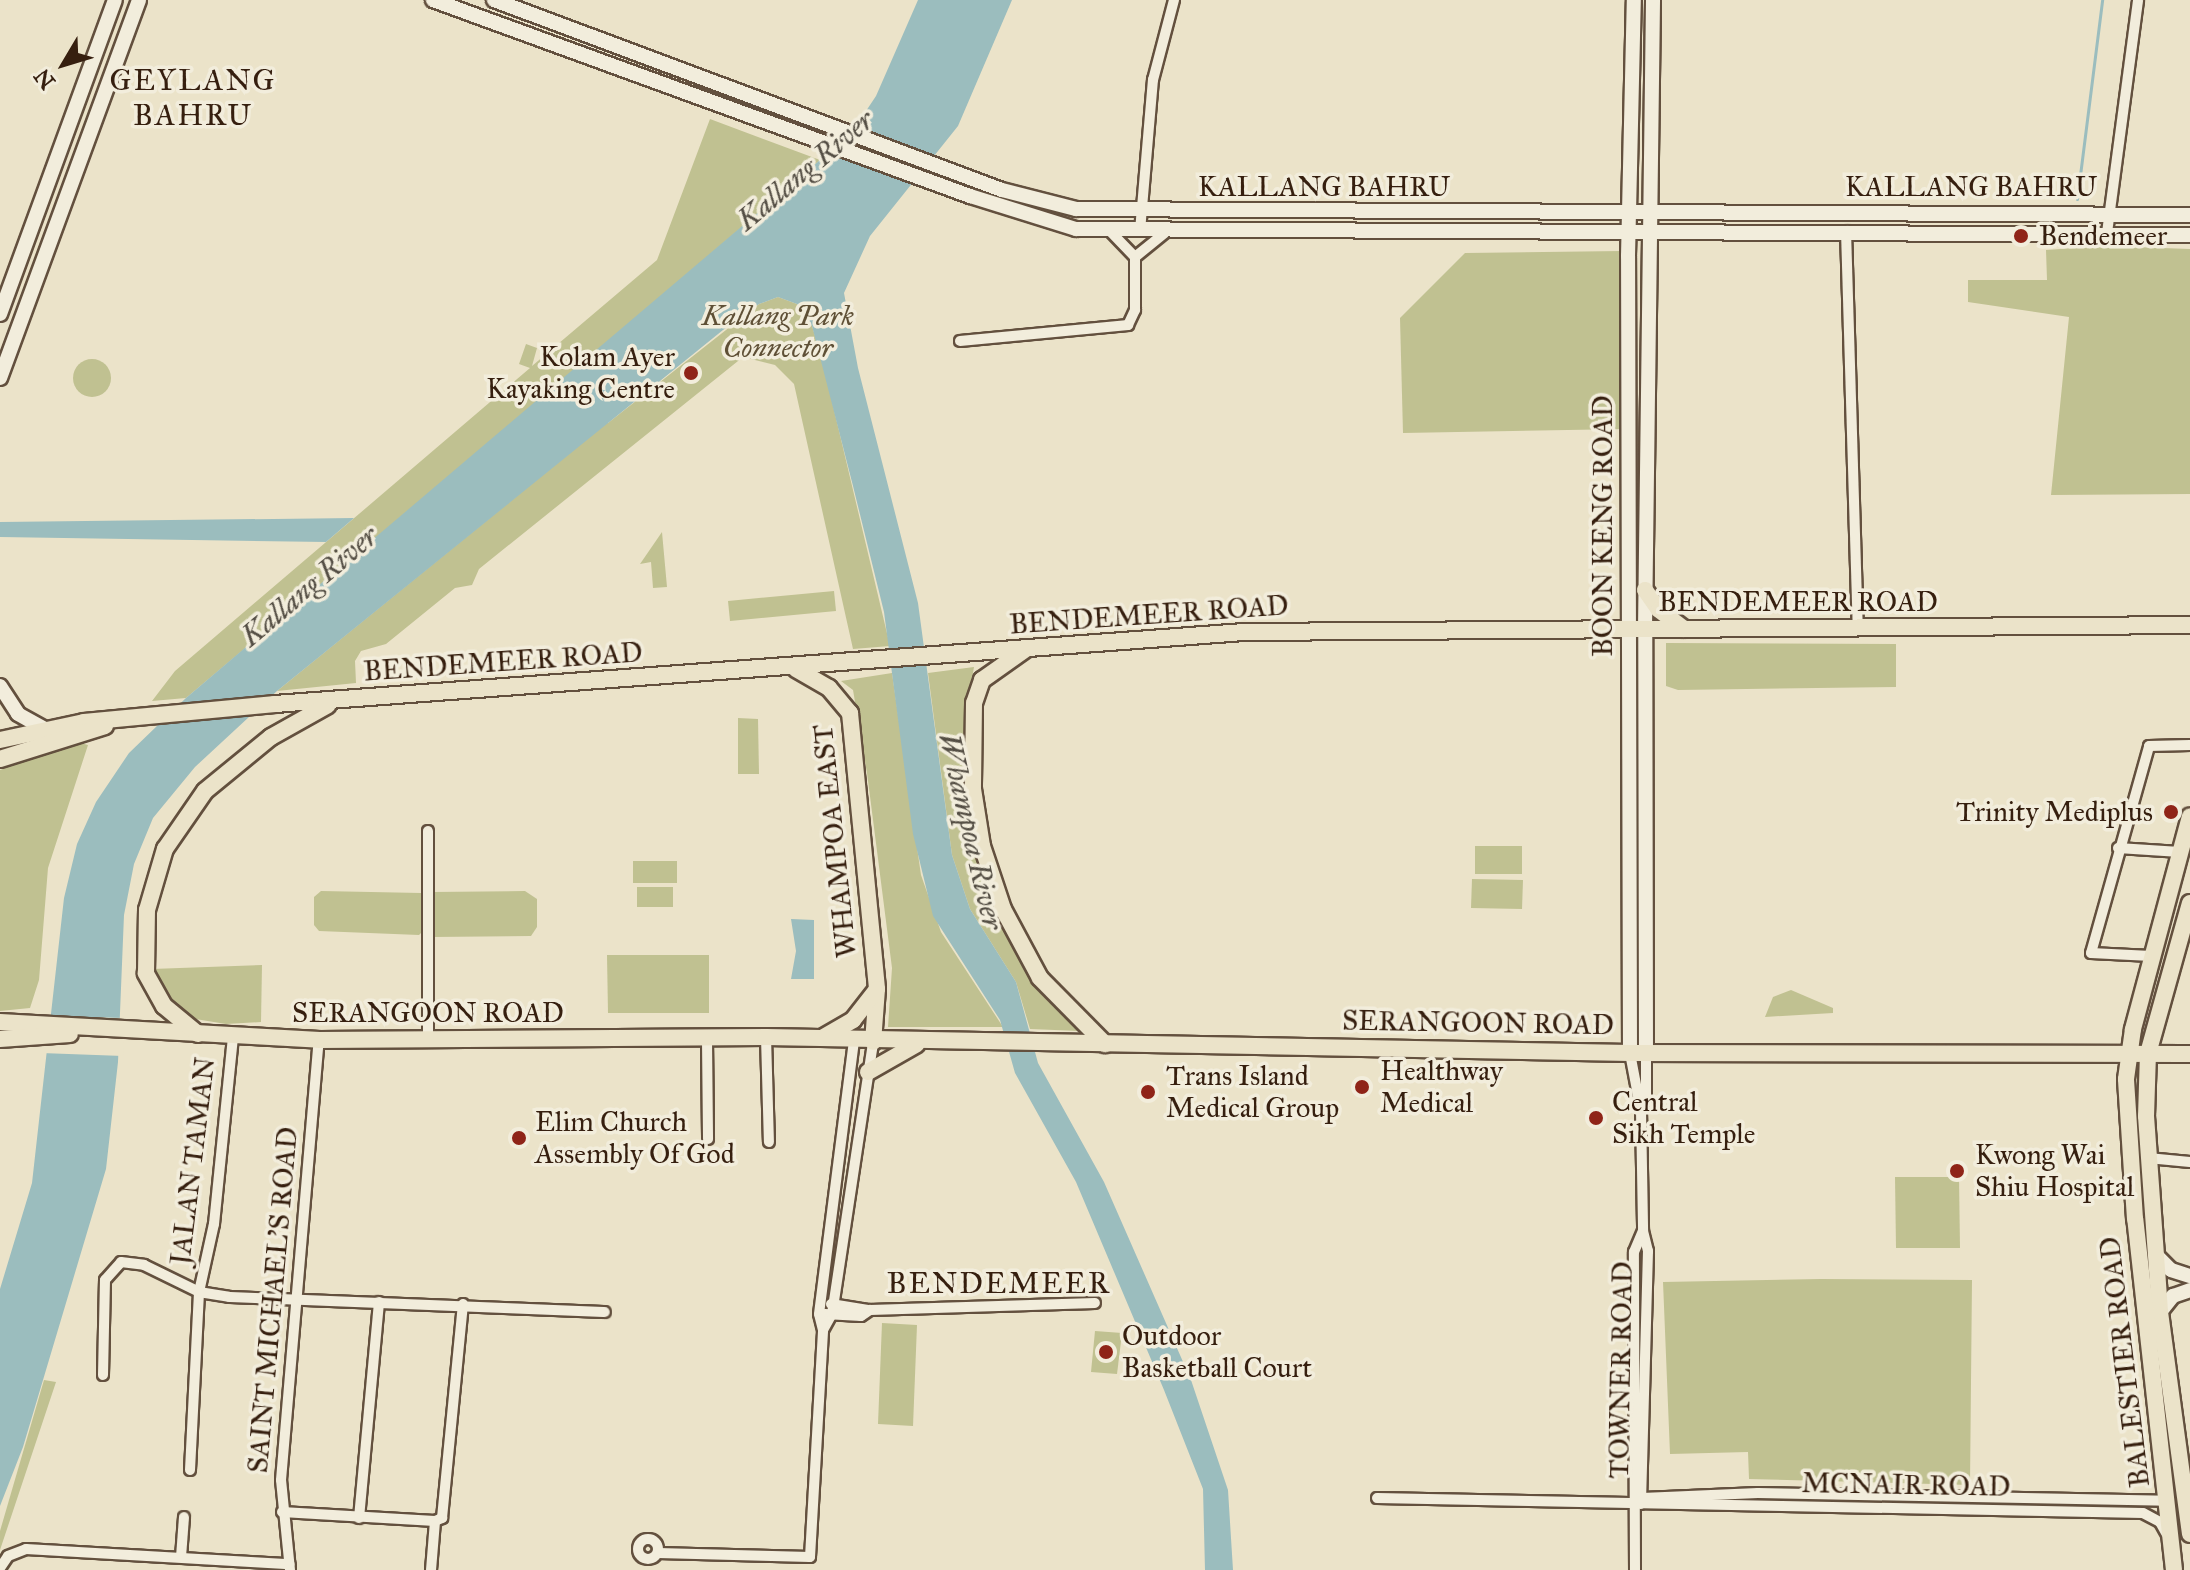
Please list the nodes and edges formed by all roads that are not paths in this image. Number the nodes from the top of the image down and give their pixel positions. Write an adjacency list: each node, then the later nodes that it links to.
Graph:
1 (115, 0): 23 (main road)
2 (139, 0): 25 (main road)
3 (433, 0): 14 (main road, KALLANG BAHRU)
4 (494, 0): 9 (main road, KALLANG BAHRU)
5 (1174, 0): 9 (street)
6 (1634, 0): 11 (main road, BOON KENG ROAD)
7 (1653, 0): 12 (main road, BOON KENG ROAD)
8 (2138, 0): 10 (street)
9 (1140, 211): 11 (main road, KALLANG BAHRU); 15 (street)
10 (2107, 212): 12 (main road, KALLANG BAHRU); 13 (main road, KALLANG BAHRU); 18 (street)
11 (1628, 213): 12 (main road, KALLANG BAHRU); 21 (main road, BOON KENG ROAD)
12 (1649, 213): 19 (main road, BOON KENG ROAD)
13 (2190, 215)
14 (1108, 230): 15 (main road, KALLANG BAHRU); 22 (street)
15 (1140, 231): 17 (main road, KALLANG BAHRU)
16 (1846, 231): 18 (main road, KALLANG BAHRU); 19 (main road, KALLANG BAHRU); 28 (street)
17 (1165, 233): 21 (main road, KALLANG BAHRU); 22 (street)
18 (2107, 233): 20 (main road, KALLANG BAHRU)
19 (1648, 235): 21 (main road, KALLANG BAHRU); 26 (main road, BOON KENG ROAD)
20 (2190, 235)
21 (1629, 236): 29 (main road, BOON KENG ROAD)
22 (1135, 257): 24 (street)
23 (0, 314)
24 (960, 341)
25 (0, 378)
26 (1645, 590): 29 (main road, BOON KENG ROAD); 30 (main road)
27 (2190, 625): 28 (main road, BENDEMEER ROAD)
28 (1858, 628): 30 (main road, BENDEMEER ROAD)
29 (1637, 629): 30 (main road, BENDEMEER ROAD); 31 (main road, BENDEMEER ROAD); 61 (main road, BOON KENG ROAD)
30 (1684, 629)
31 (1028, 648): 32 (main road, BENDEMEER ROAD); 60 (main road)
32 (794, 669): 34 (main road, BENDEMEER ROAD); 46 (main road, WHAMPOA EAST)
33 (0, 686): 36 (main road)
34 (336, 702): 35 (main road, BENDEMEER ROAD); 49 (main road)
35 (115, 722): 36 (main road, BENDEMEER ROAD); 39 (main road, BENDEMEER ROAD)
36 (45, 729): 37 (main road, BENDEMEER ROAD)
37 (0, 740)
38 (2190, 745): 42 (street)
39 (0, 759)
40 (2190, 816): 43 (main road, BALESTIER ROAD)
41 (428, 831): 53 (street)
42 (2118, 848): 43 (street); 45 (street)
43 (2180, 852): 45 (main road, BALESTIER ROAD)
44 (2190, 903): 63 (main road, BALESTIER ROAD)
45 (2151, 956): 62 (main road, BALESTIER ROAD)
46 (877, 989): 54 (main road, WHAMPOA EAST); 59 (main road, WHAMPOA EAST)
47 (0, 1022): 48 (main road, SERANGOON ROAD)
48 (32, 1031): 49 (main road, SERANGOON ROAD); 52 (main road, SERANGOON ROAD)
49 (198, 1034): 50 (main road, SERANGOON ROAD)
50 (233, 1036): 55 (main road, SERANGOON ROAD); 75 (street, JALAN TAMAN)
51 (766, 1037): 54 (main road, SERANGOON ROAD); 56 (main road, SERANGOON ROAD); 68 (street)
52 (0, 1039)
53 (428, 1039): 55 (main road, SERANGOON ROAD); 56 (main road, SERANGOON ROAD)
54 (821, 1039): 58 (main road, SERANGOON ROAD)
55 (319, 1040): 76 (street, SAINT MICHAEL'S ROAD)
56 (707, 1040): 67 (street)
57 (922, 1041): 59 (main road, SERANGOON ROAD); 60 (main road, SERANGOON ROAD); 65 (main road)
58 (854, 1042): 59 (main road, SERANGOON ROAD); 81 (street)
59 (873, 1042): 65 (street)
60 (1105, 1044): 61 (main road, SERANGOON ROAD)
61 (1638, 1052): 62 (main road, SERANGOON ROAD); 66 (street, TOWNER ROAD); 66 (street, TOWNER ROAD)
62 (2128, 1053): 63 (main road, SERANGOON ROAD); 90 (main road, BALESTIER ROAD)
63 (2148, 1053): 64 (main road, SERANGOON ROAD); 69 (main road, BALESTIER ROAD)
64 (2190, 1054)
65 (868, 1072): 73 (street)
66 (1641, 1111): 91 (street, TOWNER ROAD)
67 (708, 1139)
68 (769, 1142)
69 (2148, 1158): 70 (street); 71 (main road, BALESTIER ROAD)
70 (2190, 1162)
71 (2156, 1255): 72 (main road); 85 (main road, BALESTIER ROAD)
72 (2190, 1276)
73 (836, 1285): 80 (street); 82 (street)
74 (2190, 1290): 85 (main road)
75 (199, 1292): 76 (street, JALAN TAMAN); 87 (street, JALAN TAMAN); 88 (street, JALAN TAMAN)
76 (294, 1301): 77 (street, JALAN TAMAN); 92 (street, SAINT MICHAEL'S ROAD)
77 (379, 1302): 79 (street, JALAN TAMAN); 94 (street)
78 (1095, 1303): 83 (street)
79 (463, 1304): 84 (street, JALAN TAMAN); 95 (street)
80 (852, 1306): 82 (street); 83 (street)
81 (820, 1308): 82 (street); 86 (street)
82 (833, 1309): 83 (street); 86 (street)
83 (870, 1310)
84 (605, 1312)
85 (2160, 1312): 96 (main road, BALESTIER ROAD)
86 (823, 1330): 98 (street)
87 (103, 1375)
88 (190, 1470)
89 (1377, 1498): 91 (street, MCNAIR ROAD)
90 (2167, 1501): 91 (street, MCNAIR ROAD); 97 (main road, BALESTIER ROAD)
91 (1636, 1503): 97 (street, MCNAIR ROAD); 103 (street, TOWNER ROAD)
92 (282, 1512): 94 (street); 101 (street, SAINT MICHAEL'S ROAD)
93 (184, 1517): 99 (street)
94 (359, 1518): 95 (street)
95 (435, 1521): 102 (street)
96 (2190, 1534)
97 (2171, 1541): 104 (main road, BALESTIER ROAD)
98 (658, 1553)
99 (181, 1557): 100 (street, SAINT MICHAEL'S ROAD); 101 (street, SAINT MICHAEL'S ROAD)
100 (1, 1566)
101 (290, 1567)
102 (431, 1570)
103 (1635, 1570)
104 (2174, 1570)

